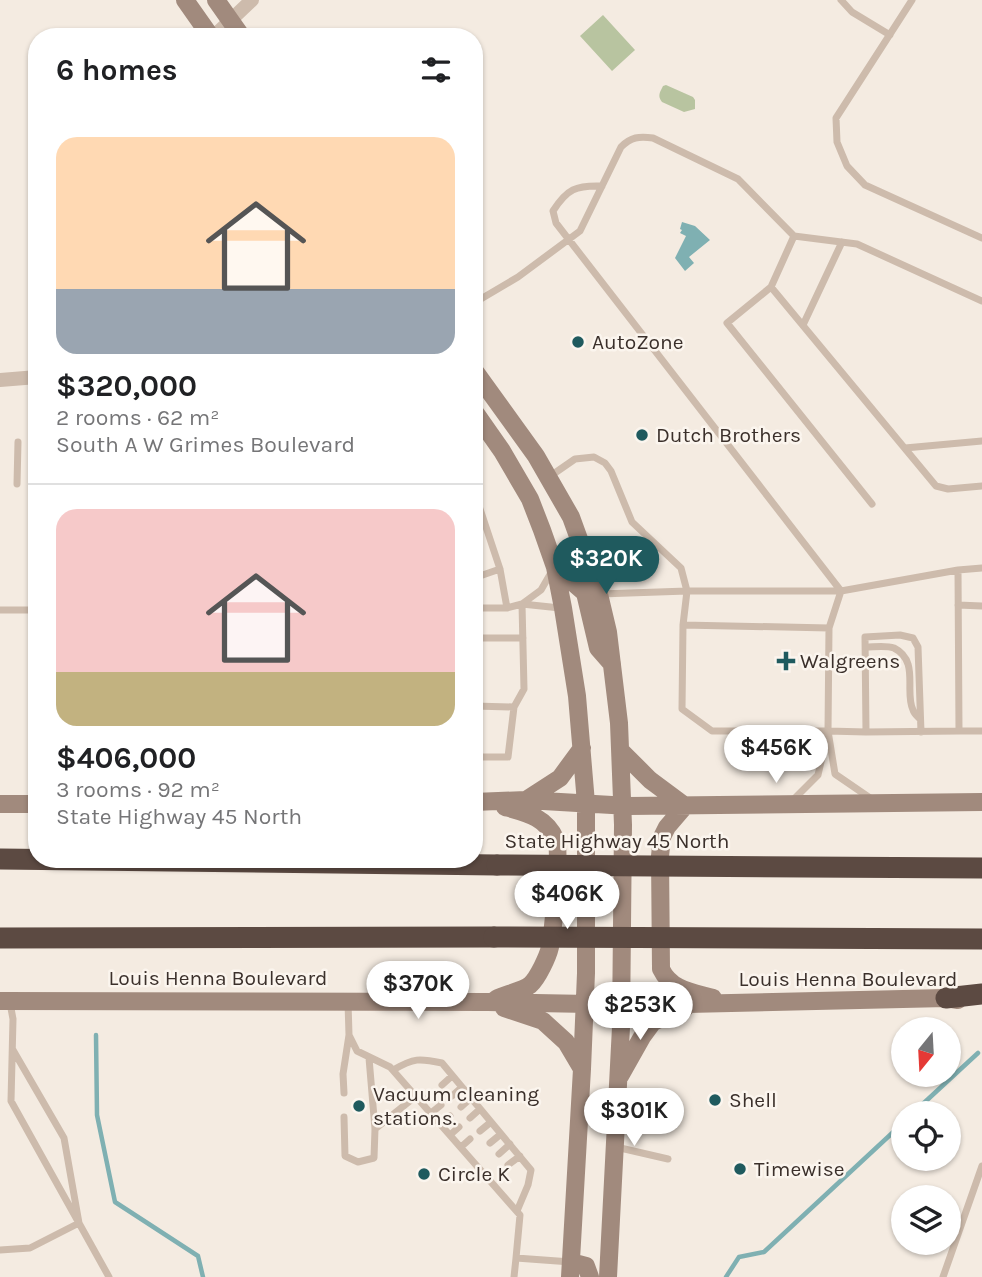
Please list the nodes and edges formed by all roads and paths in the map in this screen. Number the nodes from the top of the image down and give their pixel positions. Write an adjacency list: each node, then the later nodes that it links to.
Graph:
1 (185, 0): 7 (main road)
2 (216, 0): 6 (main road)
3 (252, 0): 6 (street)
4 (841, 0): 10 (lane)
5 (912, 0): 10 (lane)
6 (230, 20): 8 (street); 9 (main road)
7 (205, 28)
8 (222, 28)
9 (236, 28)
10 (890, 35): 13 (lane)
11 (602, 186): 12 (lane); 14 (lane); 14 (lane)
12 (794, 236): 15 (lane); 16 (lane)
13 (982, 238)
14 (568, 241): 17 (lane); 38 (lane)
15 (842, 242): 18 (lane); 19 (lane)
16 (771, 287): 19 (lane); 30 (lane)
17 (483, 298)
18 (982, 301)
19 (803, 325): 26 (lane)
20 (28, 378): 21 (street)
21 (0, 380)
22 (483, 383): 27 (main road)
23 (483, 424): 32 (main road)
24 (982, 441): 26 (lane)
25 (18, 442): 28 (lane)
26 (905, 448): 29 (lane)
27 (549, 477): 37 (lane); 39 (main road)
28 (16, 484)
29 (982, 486)
30 (872, 504)
31 (483, 517): 34 (lane)
32 (555, 567): 40 (lane); 45 (main road); 53 (main road)
33 (982, 568): 35 (lane)
34 (500, 569): 36 (lane); 44 (lane)
35 (958, 570): 38 (lane); 41 (lane)
36 (483, 575)
37 (687, 591): 38 (lane); 39 (lane); 48 (lane)
38 (841, 591): 49 (lane)
39 (599, 594): 53 (main road)
40 (522, 604): 44 (lane); 45 (lane); 51 (lane)
41 (958, 605): 42 (lane); 58 (lane)
42 (982, 606)
43 (483, 608): 44 (lane)
44 (507, 608)
45 (563, 608): 62 (main road)
46 (0, 610): 47 (lane)
47 (28, 610)
48 (683, 625): 49 (lane); 57 (lane)
49 (829, 628): 57 (lane)
50 (483, 638): 51 (lane)
51 (523, 638): 55 (lane)
52 (866, 647): 56 (lane); 56 (lane); 60 (lane)
53 (612, 664): 63 (main road)
54 (483, 706): 55 (lane)
55 (514, 706): 64 (lane)
56 (920, 720): 61 (lane)
57 (828, 731): 60 (lane); 70 (lane); 73 (lane)
58 (959, 731): 59 (lane); 61 (lane)
59 (982, 731)
60 (866, 732): 61 (lane)
61 (921, 732)
62 (582, 748): 65 (main road); 69 (main road)
63 (621, 751): 74 (main road); 75 (main road)
64 (483, 757)
65 (526, 800): 66 (main road); 69 (main road)
66 (483, 802)
67 (483, 802): 86 (main road)
68 (982, 802): 70 (main road)
69 (586, 803): 74 (main road); 89 (main road)
70 (877, 803): 73 (main road)
71 (0, 804): 72 (main road)
72 (28, 804)
73 (789, 804): 75 (main road)
74 (622, 806): 75 (main road); 90 (main road)
75 (685, 806): 87 (main road)
76 (0, 859): 77 (highway, State Highway 45 North, bridge)
77 (28, 859)
78 (483, 865): 79 (highway, State Highway 45 North, bridge)
79 (982, 868)
80 (0, 939): 81 (highway, bridge)
81 (982, 939)
82 (982, 994): 83 (highway)
83 (946, 998): 87 (main road, Louis Henna Boulevard); 88 (main road, Louis Henna Boulevard)
84 (5, 1001): 85 (main road, Louis Henna Boulevard); 93 (lane)
85 (348, 1001): 86 (main road, Louis Henna Boulevard); 92 (lane)
86 (488, 1002): 89 (main road, Louis Henna Boulevard); 95 (main road)
87 (729, 1002): 91 (main road, Louis Henna Boulevard)
88 (982, 1002)
89 (585, 1004): 90 (main road, Louis Henna Boulevard); 95 (main road)
90 (621, 1004): 91 (main road, Louis Henna Boulevard); 98 (main road)
91 (691, 1005): 98 (main road)
92 (349, 1035): 94 (lane); 101 (lane)
93 (13, 1050): 137 (lane); 137 (lane)
94 (369, 1058): 96 (lane); 116 (lane)
95 (582, 1069): 140 (main road)
96 (393, 1070): 97 (lane); 105 (lane)
97 (452, 1076): 99 (lane); 100 (lane)
98 (619, 1079): 124 (main road)
99 (442, 1084)
100 (462, 1087): 103 (lane); 104 (lane)
101 (344, 1093)
102 (432, 1094): 105 (lane)
103 (452, 1096)
104 (471, 1098): 107 (lane); 108 (lane)
105 (419, 1100): 109 (lane); 116 (lane)
106 (441, 1105): 109 (lane)
107 (461, 1107)
108 (481, 1109): 112 (lane); 113 (lane)
109 (431, 1113): 114 (lane)
110 (450, 1116): 114 (lane)
111 (344, 1117): 116 (lane)
112 (470, 1118)
113 (491, 1122): 117 (lane); 118 (lane)
114 (441, 1124): 119 (lane)
115 (459, 1127): 119 (lane)
116 (375, 1129)
117 (480, 1131)
118 (501, 1134): 121 (lane); 122 (lane)
119 (450, 1135): 123 (lane)
120 (470, 1139): 123 (lane)
121 (490, 1143)
122 (510, 1144): 126 (lane); 127 (lane)
123 (461, 1147): 128 (lane)
124 (615, 1147): 129 (lane); 144 (main road)
125 (480, 1152): 128 (lane)
126 (499, 1154)
127 (520, 1156): 131 (lane); 136 (lane)
128 (471, 1159): 133 (lane)
129 (668, 1159)
130 (488, 1162): 133 (lane)
131 (508, 1165)
132 (982, 1166): 145 (lane)
133 (480, 1170): 135 (lane)
134 (498, 1174): 135 (lane)
135 (490, 1180): 136 (lane)
136 (517, 1211): 139 (lane)
137 (79, 1223): 138 (lane); 141 (lane)
138 (0, 1250)
139 (516, 1258): 140 (lane); 142 (lane)
140 (571, 1269): 143 (main road)
141 (109, 1277)
142 (514, 1277)
143 (590, 1277)
144 (608, 1277)
145 (943, 1277)

